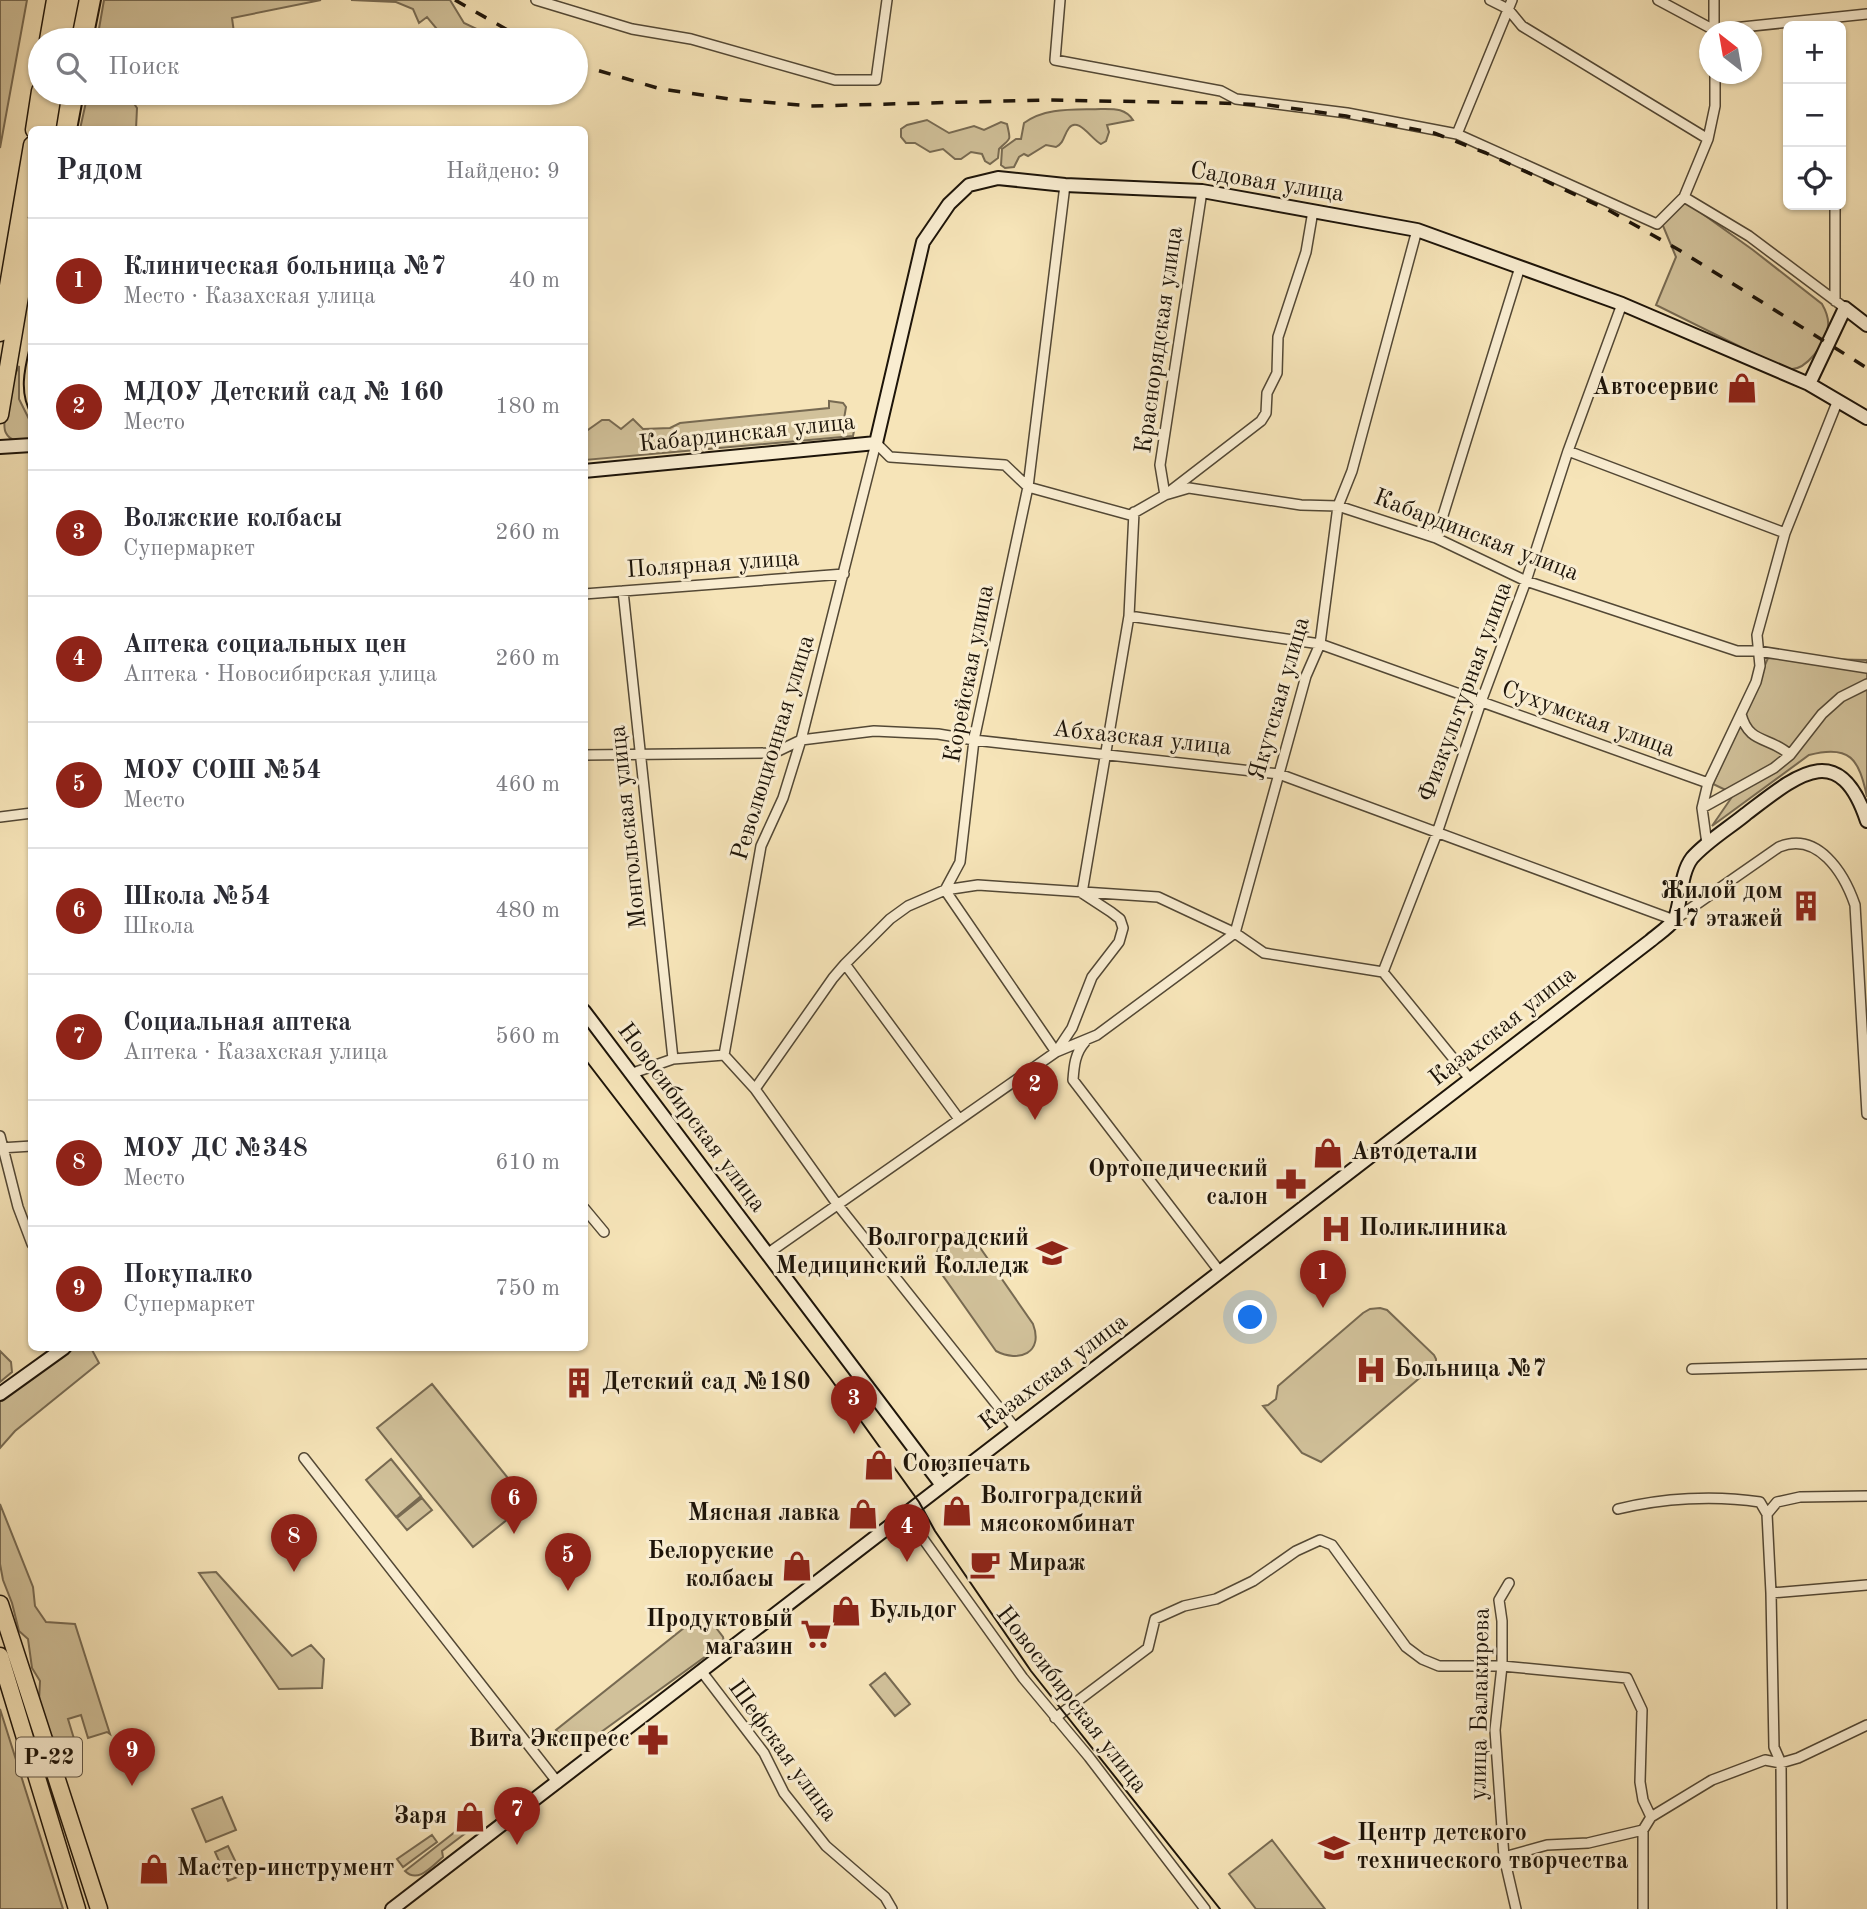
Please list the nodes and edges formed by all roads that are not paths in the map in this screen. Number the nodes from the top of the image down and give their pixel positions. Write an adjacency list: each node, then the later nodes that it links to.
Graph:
1 (55, 0): 17 (highway)
2 (70, 0): 18 (highway)
3 (536, 0): 9 (street)
4 (887, 0): 9 (street)
5 (1060, 0): 24 (street)
6 (1490, 0): 10 (street)
7 (1658, 0): 14 (street)
8 (1714, 0): 12 (street)
9 (550, 2)
10 (1510, 5): 24 (street); 25 (street)
11 (1867, 14): 13 (street)
12 (1714, 21)
13 (1828, 21)
14 (1699, 23)
15 (1783, 25): 16 (street)
16 (1762, 27)
17 (55, 28)
18 (59, 28)
19 (1715, 84): 25 (street)
20 (38, 105): 22 (highway)
21 (51, 105): 23 (highway)
22 (35, 126)
23 (48, 126)
24 (1457, 134): 29 (street)
25 (1708, 139): 29 (street)
26 (28, 168): 38 (highway)
27 (1065, 185): 28 (street, Садовая улица); 43 (street, Садовая улица); 48 (street, Корейская улица)
28 (1202, 191): 31 (street, Садовая улица); 49 (street, Краснорядская улица)
29 (1684, 197): 36 (street)
30 (1835, 210): 36 (street)
31 (1313, 211): 32 (street, Садовая улица); 49 (street)
32 (1417, 230): 34 (street, Садовая улица); 50 (street, Якутская улица)
33 (28, 249): 41 (highway)
34 (1520, 267): 35 (street, Садовая улица); 53 (street)
35 (1622, 304): 39 (street, Садовая улица); 46 (street, Физкультурная улица)
36 (1840, 305): 37 (street); 39 (street)
37 (1867, 325)
38 (0, 333)
39 (1809, 384): 40 (street, Садовая улица)
40 (1838, 401): 42 (street, Садовая улица); 52 (street)
41 (0, 415)
42 (1867, 418)
43 (876, 443): 47 (street, Кабардинская улица); 48 (street, Кабардинская улица); 54 (street, Революционная улица)
44 (28, 445): 45 (street)
45 (0, 447)
46 (1568, 452): 52 (street); 55 (street, Физкультурная улица)
47 (588, 471)
48 (1028, 487): 51 (street, Кабардинская улица); 66 (street, Корейская улица)
49 (1165, 495): 50 (street, Кабардинская улица); 51 (street, Кабардинская улица)
50 (1338, 506): 53 (street, Кабардинская улица); 59 (street, Якутская улица)
51 (1134, 512): 58 (street)
52 (1785, 533): 60 (street)
53 (1436, 538): 55 (street, Кабардинская улица)
54 (844, 574): 56 (street, Полярная улица); 65 (street, Революционная улица)
55 (1526, 581): 60 (street, Кабардинская улица); 63 (street, Физкультурная улица)
56 (623, 591): 57 (street, Полярная улица); 68 (street, Монгольская улица)
57 (588, 594)
58 (1129, 616): 59 (street, Сухумская улица); 67 (street)
59 (1320, 644): 63 (street, Сухумская улица); 71 (street, Якутская улица)
60 (1758, 651): 61 (street, Кабардинская улица); 64 (street)
61 (1867, 668)
62 (1867, 684): 70 (street)
63 (1481, 702): 72 (street, Сухумская улица); 77 (street, Физкультурная улица)
64 (1741, 714): 70 (street); 72 (street)
65 (801, 740): 66 (street, Абхазская улица); 68 (street, Абхазская улица); 88 (street, Революционная улица)
66 (974, 740): 67 (street, Абхазская улица); 79 (street, Корейская улица)
67 (1104, 753): 71 (street, Абхазская улица); 80 (street)
68 (641, 754): 69 (street, Абхазская улица); 89 (street, Монгольская улица)
69 (588, 755)
70 (1790, 755): 73 (street)
71 (1279, 774): 77 (street, Абхазская улица); 82 (street, Якутская улица)
72 (1708, 783): 73 (street)
73 (1702, 808): 78 (street)
74 (28, 814): 75 (street)
75 (0, 817)
76 (1867, 821): 78 (street)
77 (1437, 833): 81 (street, Абхазская улица); 84 (street, Физкультурная улица)
78 (1707, 844): 81 (street)
79 (944, 890): 80 (street); 83 (street); 87 (street)
80 (1082, 893): 82 (street); 87 (street)
81 (1674, 920): 91 (street); 92 (street, Казахская улица)
82 (1235, 933): 84 (street); 86 (street)
83 (845, 964): 93 (street); 95 (street)
84 (1383, 972): 92 (street)
85 (588, 1016): 90 (street, Новосибирская улица)
86 (1088, 1038): 87 (street); 104 (street)
87 (1056, 1052): 95 (street)
88 (724, 1055): 89 (street); 93 (street)
89 (673, 1059): 90 (street)
90 (633, 1073): 103 (street, Новосибирская улица)
91 (1866, 1074): 94 (street)
92 (1470, 1079): 104 (street, Казахская улица)
93 (755, 1089): 99 (street)
94 (1867, 1114)
95 (959, 1119): 99 (street)
96 (0, 1136): 98 (street)
97 (28, 1146): 98 (street)
98 (2, 1147): 102 (street)
99 (837, 1204): 103 (street); 109 (street)
100 (588, 1213): 101 (street)
101 (604, 1232)
102 (28, 1233)
103 (767, 1254): 111 (street, Новосибирская улица)
104 (1220, 1272): 109 (street, Казахская улица)
105 (56, 1351): 108 (street)
106 (1867, 1364): 107 (street)
107 (1692, 1368)
108 (0, 1394)
109 (1016, 1429): 111 (street, Казахская улица)
110 (304, 1458): 126 (street)
111 (942, 1484): 115 (street, Казахская улица)
112 (1867, 1496): 114 (street)
113 (1618, 1509): 114 (street)
114 (1767, 1514): 118 (street)
115 (906, 1515): 122 (street, Казахская улица); 123 (street, Новосибирская улица)
116 (1509, 1583): 121 (street, улица Балакирева)
117 (1867, 1585): 118 (street)
118 (1771, 1593): 125 (street)
119 (0, 1604): 131 (highway, Р-22)
120 (0, 1656): 130 (highway, Р-22)
121 (1502, 1666): 123 (street); 127 (street); 129 (street, улица Балакирева)
122 (702, 1672): 126 (street, Казахская улица); 133 (street, Шефская улица)
123 (1055, 1718): 134 (street, Новосибирская улица)
124 (1867, 1725): 125 (street)
125 (1781, 1763): 127 (street); 137 (street)
126 (558, 1783): 132 (street, Казахская улица)
127 (1651, 1818): 128 (street)
128 (1643, 1830): 129 (street); 136 (street)
129 (1504, 1857): 135 (street, улица Балакирева)
130 (77, 1909)
131 (99, 1909)
132 (392, 1909)
133 (892, 1909)
134 (1205, 1909)
135 (1516, 1909)
136 (1643, 1909)
137 (1782, 1909)

